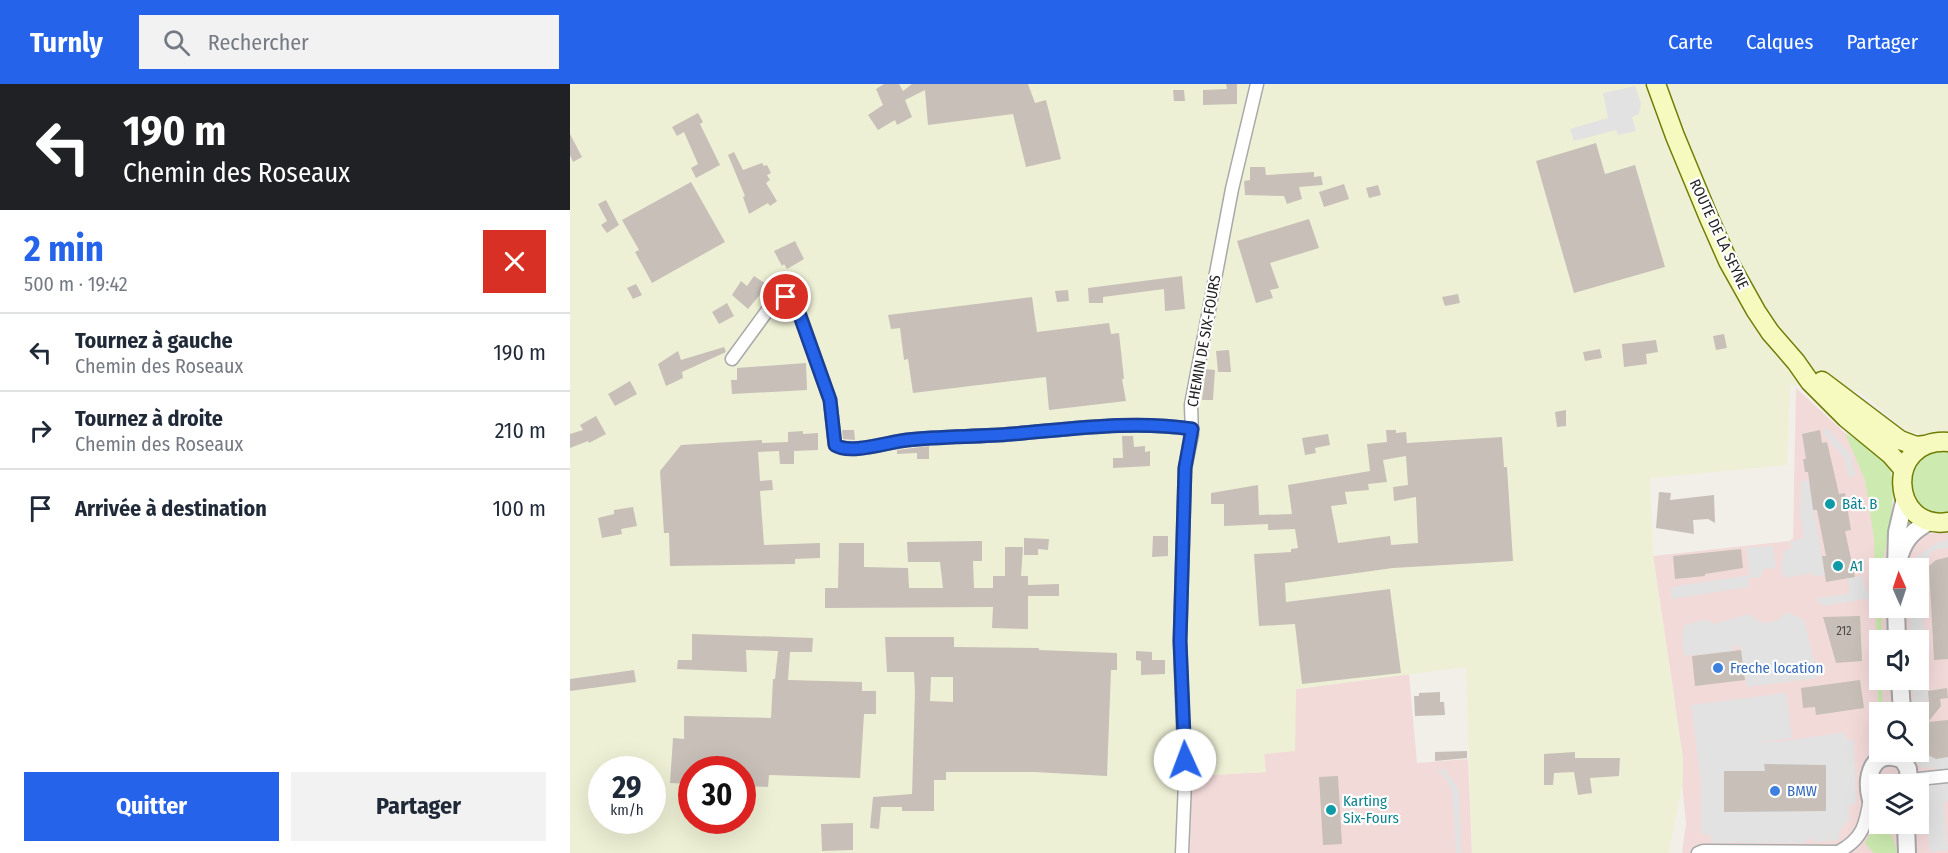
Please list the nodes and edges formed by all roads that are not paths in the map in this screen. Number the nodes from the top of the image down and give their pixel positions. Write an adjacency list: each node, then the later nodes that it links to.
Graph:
1 (1257, 84): 5 (street, CHEMIN DE SIX-FOURS)
2 (1659, 88): 4 (main road, ROUTE DE LA SEYNE)
3 (732, 359): 5 (street)
4 (1796, 362): 7 (main road, ROUTE DE LA SEYNE); 8 (main road, ROUTE DE LA SEYNE)
5 (1192, 429): 20 (street, CHEMIN DE SIX-FOURS)
6 (1948, 442): 7 (main road)
7 (1925, 445): 8 (main road)
8 (1904, 470): 9 (main road)
9 (1905, 498): 10 (main road); 11 (street)
10 (1940, 522): 12 (street)
11 (1897, 558)
12 (1899, 558)
13 (1948, 776): 14 (street)
14 (1929, 779)
15 (1869, 802): 17 (street)
16 (1869, 823): 17 (street)
17 (1864, 827): 21 (street)
18 (1898, 834): 19 (street)
19 (1906, 847)
20 (1182, 853)
21 (1698, 853)

